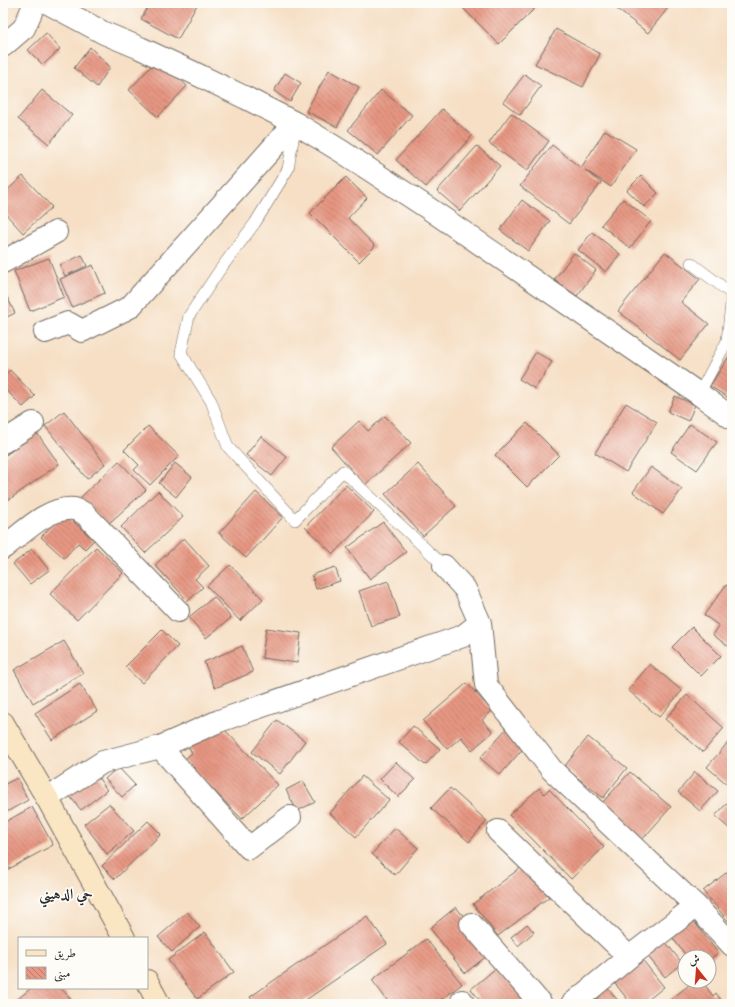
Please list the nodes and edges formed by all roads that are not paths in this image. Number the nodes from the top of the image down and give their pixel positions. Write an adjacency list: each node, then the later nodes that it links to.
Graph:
1 (35, 3): 3 (street)
2 (48, 3): 4 (street)
3 (3, 46)
4 (295, 123): 8 (street); 9 (street); 14 (lane)
5 (56, 232): 6 (street)
6 (3, 262)
7 (691, 263): 9 (lane)
8 (46, 332)
9 (699, 394): 10 (street)
10 (732, 418)
11 (33, 423): 12 (street)
12 (3, 442)
13 (3, 548): 15 (street)
14 (444, 566): 16 (street)
15 (178, 611)
16 (480, 623): 18 (street); 22 (street)
17 (3, 723): 19 (street)
18 (160, 747): 19 (street); 20 (street)
19 (46, 798): 24 (street)
20 (290, 817)
21 (498, 831): 26 (street)
22 (696, 906): 25 (street); 26 (street)
23 (471, 924): 29 (street)
24 (123, 937)
25 (732, 945)
26 (629, 957): 30 (street)
27 (148, 983): 28 (street)
28 (159, 1004)
29 (541, 1004)
30 (572, 1004)

